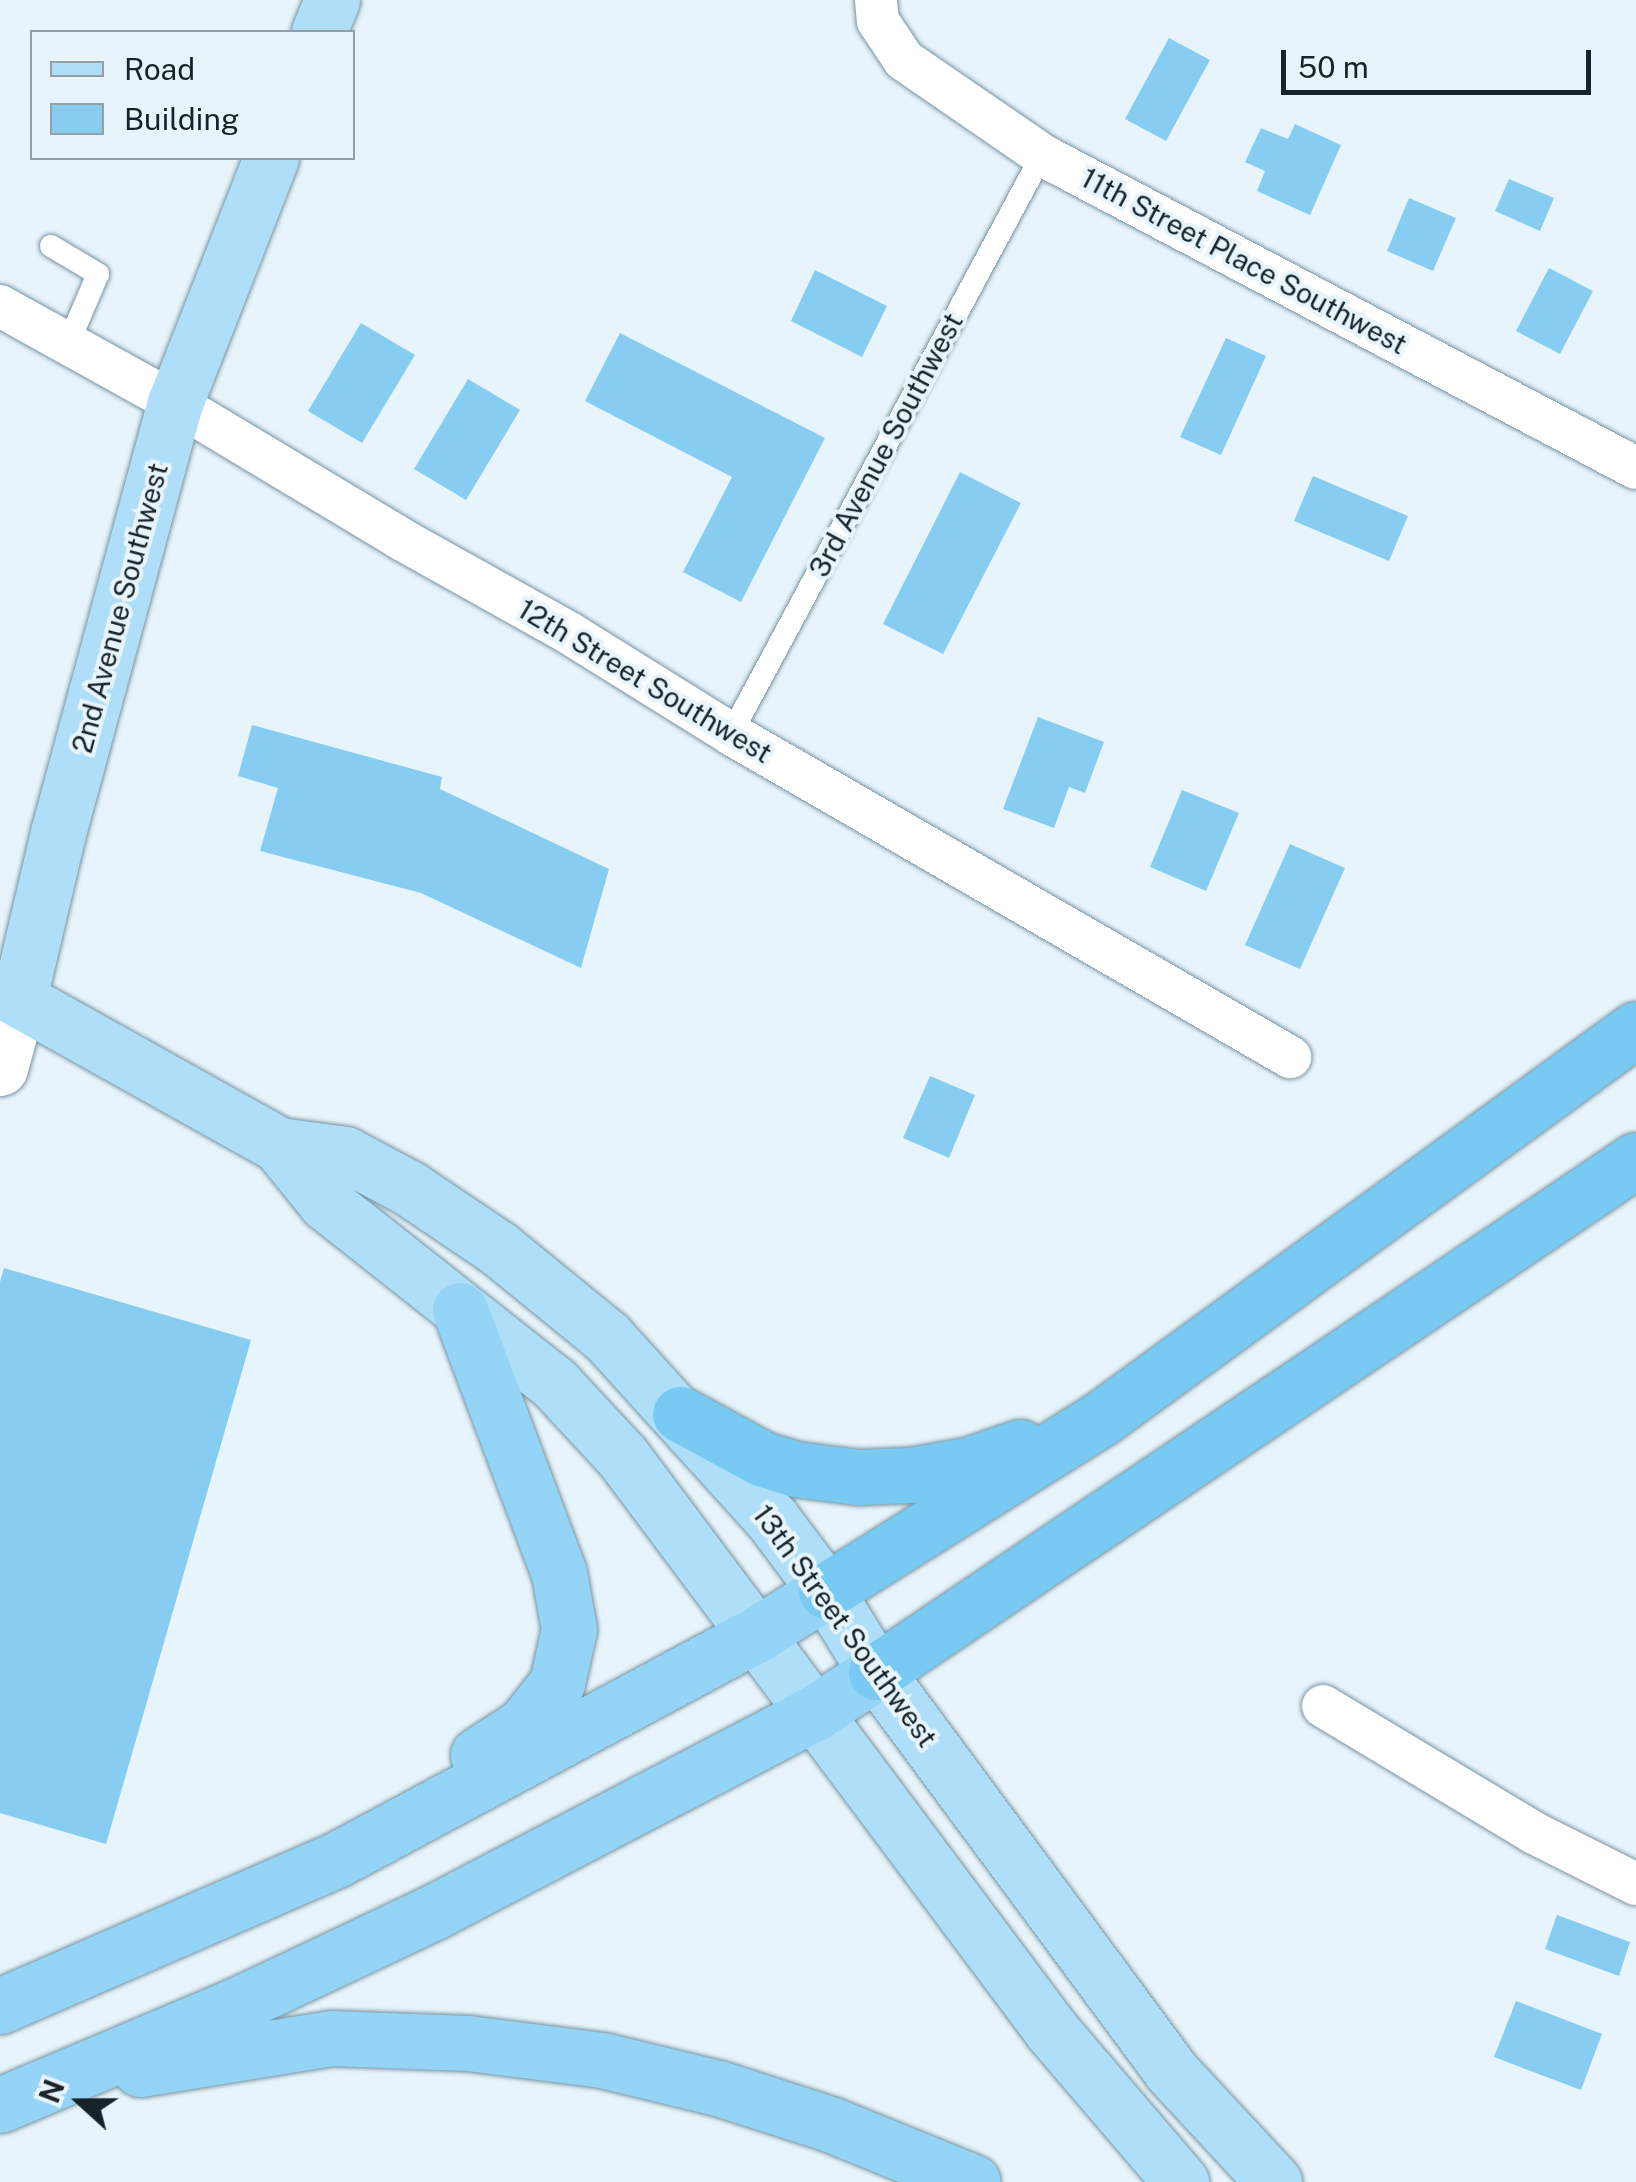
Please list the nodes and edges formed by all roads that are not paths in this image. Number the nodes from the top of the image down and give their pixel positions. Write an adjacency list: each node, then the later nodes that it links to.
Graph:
1 (332, 0): 3 (main road)
2 (877, 11): 4 (street, 11th Street Place Southwest)
3 (320, 30)
4 (1042, 155): 10 (street, 11th Street Place Southwest); 11 (lane, 3rd Avenue Southwest)
5 (269, 160): 9 (main road, 2nd Avenue Southwest)
6 (50, 246): 8 (lane)
7 (0, 306): 8 (street, 12th Street Southwest)
8 (68, 344): 9 (street, 12th Street Southwest)
9 (175, 403): 11 (street, 12th Street Southwest); 12 (main road, 2nd Avenue Southwest)
10 (1636, 468)
11 (730, 734): 14 (street, 12th Street Southwest)
12 (9, 994): 15 (main road, 2nd Avenue Southwest); 16 (main road, 13th Street Southwest)
13 (1636, 1029): 20 (highway)
14 (1290, 1057)
15 (0, 1068)
16 (279, 1144): 18 (main road, 13th Street Southwest); 19 (main road, 13th Street Southwest)
17 (1636, 1160): 23 (highway)
18 (460, 1310): 22 (main road, 13th Street Southwest); 26 (highway)
19 (680, 1414): 20 (highway); 21 (main road, 13th Street Southwest)
20 (1099, 1420): 21 (highway)
21 (826, 1591): 22 (highway); 23 (main road, 13th Street Southwest)
22 (757, 1634): 25 (main road, 13th Street Southwest); 26 (highway)
23 (876, 1672): 25 (highway); 33 (main road, 13th Street Southwest)
24 (1323, 1706): 27 (street)
25 (813, 1714): 29 (highway); 32 (main road, 13th Street Southwest)
26 (336, 1860): 28 (highway)
27 (1636, 1884)
28 (0, 2006)
29 (54, 2082): 30 (highway); 31 (highway)
30 (0, 2105)
31 (973, 2182)
32 (1180, 2182)
33 (1274, 2182)

